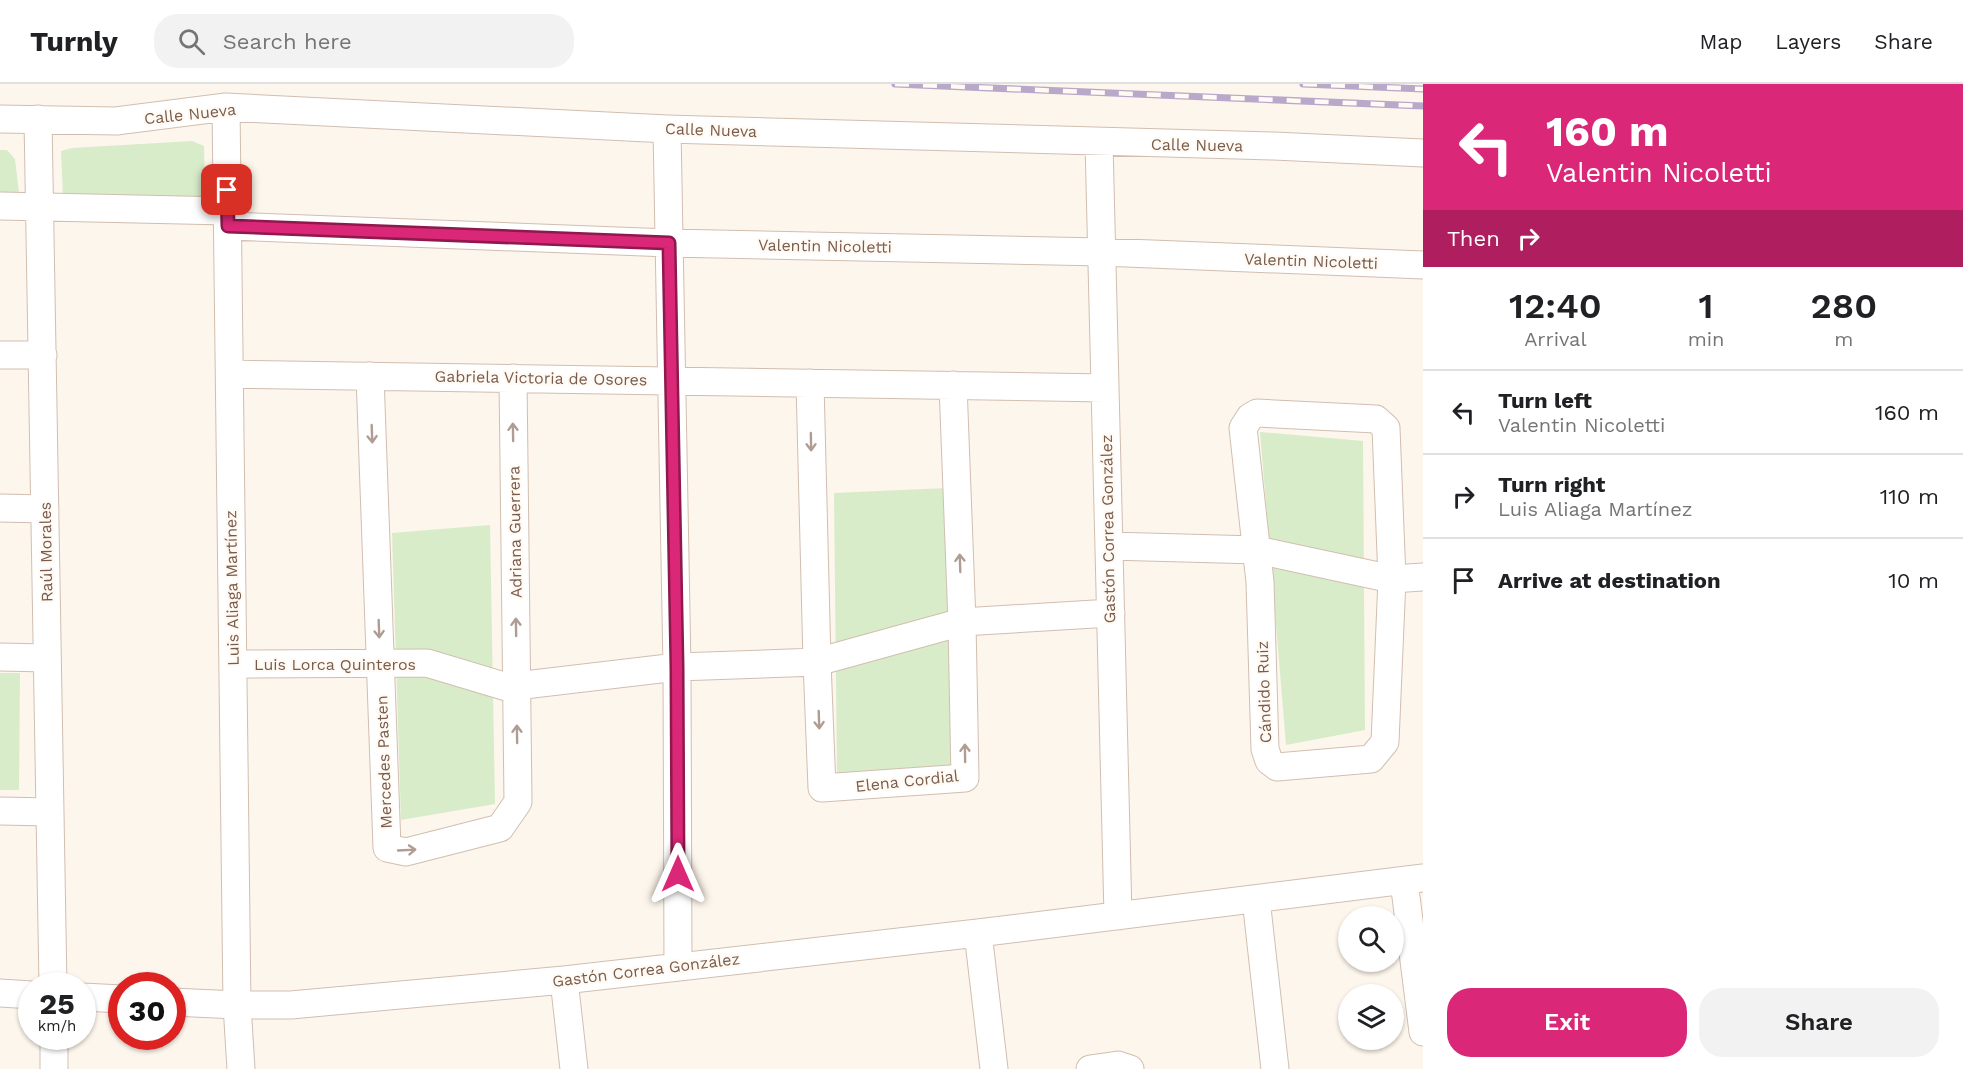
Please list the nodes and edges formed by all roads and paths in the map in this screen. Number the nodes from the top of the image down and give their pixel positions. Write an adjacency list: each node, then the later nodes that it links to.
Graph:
1 (226, 107): 3 (street, Calle Nueva); 4 (street, Calle Nueva); 9 (street, Luis Aliaga Martínez)
2 (0, 119): 3 (street, Calle Nueva)
3 (39, 119): 8 (street, Raúl Morales)
4 (667, 129): 5 (street, Calle Nueva); 10 (street)
5 (1099, 142): 6 (street, Calle Nueva); 11 (street, Gastón Correa González)
6 (1423, 153)
7 (0, 206): 8 (street, Valentin Nicoletti)
8 (40, 207): 9 (street, Valentin Nicoletti); 14 (street, Raúl Morales)
9 (228, 218): 10 (street, Valentin Nicoletti); 15 (street, Luis Aliaga Martínez)
10 (669, 243): 11 (street, Valentin Nicoletti); 18 (street)
11 (1102, 252): 12 (street, Valentin Nicoletti); 21 (street, Gastón Correa González)
12 (1423, 265)
13 (0, 354): 14 (street)
14 (43, 355): 23 (street, Raúl Morales)
15 (230, 374): 16 (street, Gabriela Victoria de Osores); 33 (street, Luis Aliaga Martínez)
16 (370, 376): 17 (street, Gabriela Victoria de Osores); 34 (street, one-way to 34)
17 (513, 378): 18 (street, Gabriela Victoria de Osores); 36 (street, Adriana Guerrera, one-way to 17)
18 (671, 379): 19 (street, Gabriela Victoria de Osores); 35 (street)
19 (810, 383): 20 (street, Gabriela Victoria de Osores); 32 (street, one-way to 32)
20 (953, 385): 21 (street, Gabriela Victoria de Osores); 29 (street, one-way to 20)
21 (1105, 388): 24 (street, Gastón Correa González)
22 (0, 508): 23 (street)
23 (45, 509): 31 (street, Raúl Morales)
24 (1108, 546): 25 (street); 28 (street, Gastón Correa González)
25 (1257, 550): 27 (street); 27 (street); 27 (street, Cándido Ruiz)
26 (1423, 577): 27 (street)
27 (1392, 579)
28 (1111, 613): 29 (street, Luis Lorca Quinteros); 41 (street, Gastón Correa González)
29 (962, 622): 32 (street, Luis Lorca Quinteros); 32 (street, Elena Cordial, one-way to 29)
30 (0, 657): 31 (street)
31 (48, 658): 38 (street, Raúl Morales)
32 (817, 662): 35 (street, Luis Lorca Quinteros)
33 (233, 664): 34 (street, Luis Lorca Quinteros); 49 (street, Luis Aliaga Martínez)
34 (380, 664): 36 (street, Luis Lorca Quinteros); 36 (street, Mercedes Pasten, one-way to 36)
35 (677, 667): 36 (street, Luis Lorca Quinteros); 43 (street)
36 (517, 686)
37 (0, 811): 38 (street)
38 (50, 812): 44 (street, Raúl Morales)
39 (1413, 879): 40 (street, Gastón Correa González); 50 (street)
40 (1256, 899): 41 (street, Gastón Correa González); 58 (street)
41 (1118, 915): 42 (street, Gastón Correa González)
42 (978, 933): 43 (street, Gastón Correa González); 55 (street)
43 (678, 966): 45 (street, Gastón Correa González)
44 (53, 972)
45 (564, 980): 49 (street, Gastón Correa González); 54 (street)
46 (0, 993): 47 (street)
47 (18, 994)
48 (186, 1003): 49 (street, Gastón Correa González)
49 (237, 1005): 53 (street, Luis Aliaga Martínez)
50 (1423, 1032)
51 (54, 1050): 52 (street)
52 (54, 1069)
53 (241, 1069)
54 (574, 1069)
55 (994, 1069)
56 (1090, 1069): 57 (street)
57 (1130, 1069)
58 (1275, 1069)

